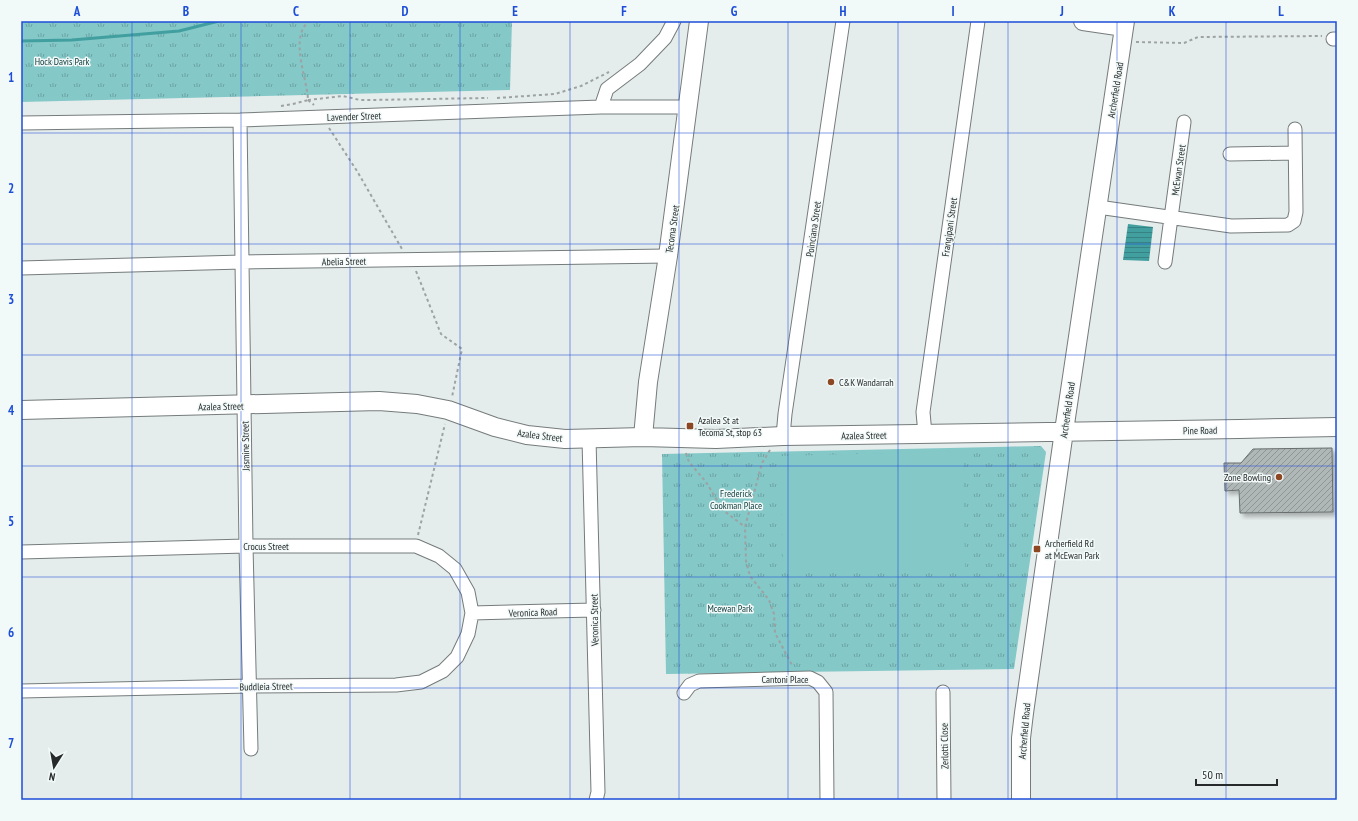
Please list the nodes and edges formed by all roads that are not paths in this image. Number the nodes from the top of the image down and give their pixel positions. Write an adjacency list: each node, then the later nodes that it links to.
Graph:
1 (681, 21): 6 (street)
2 (699, 21): 9 (street, Tecoma Street)
3 (844, 21): 27 (street, Poinciana Street)
4 (978, 21): 26 (street, Frangipani Street)
5 (1083, 21): 7 (street)
6 (672, 25): 8 (street)
7 (1124, 30): 16 (street, Archerfield Road)
8 (601, 107): 9 (street, Lavender Street); 10 (street, Lavender Street)
9 (687, 107): 18 (street, Tecoma Street)
10 (240, 120): 12 (street, Lavender Street); 19 (street, Jasmine Street)
11 (1184, 122): 17 (street, McEwan Street)
12 (21, 123)
13 (1295, 129): 14 (street)
14 (1295, 153): 15 (street); 17 (street)
15 (1230, 154)
16 (1098, 207): 17 (street); 25 (street, Archerfield Road)
17 (1171, 218): 20 (street, McEwan Street)
18 (668, 256): 19 (street, Abelia Street); 28 (street, Tecoma Street)
19 (242, 262): 21 (street, Abelia Street); 22 (street, Jasmine Street)
20 (1165, 262)
21 (21, 268)
22 (245, 405): 23 (street, Azalea Street); 29 (street, Azalea Street); 30 (street, Jasmine Street)
23 (21, 410)
24 (1337, 427): 25 (street, Pine Road)
25 (1064, 431): 26 (street, Azalea Street); 42 (street, Archerfield Road)
26 (925, 434): 27 (street, Azalea Street)
27 (783, 436): 28 (street, Azalea Street)
28 (642, 437): 29 (street, Azalea Street)
29 (589, 439): 32 (street, Veronica Street)
30 (246, 546): 31 (street, Crocus Street); 33 (street, Crocus Street); 34 (street, Jasmine Street)
31 (21, 552)
32 (594, 610): 33 (street, Veronica Road); 39 (street, Veronica Street)
33 (472, 613): 34 (street, Buddleia Street)
34 (250, 686): 35 (street, Buddleia Street); 38 (street, Jasmine Street)
35 (21, 691)
36 (943, 692): 41 (street, Zerlotti Close)
37 (684, 693): 40 (street, Cantoni Place)
38 (251, 749)
39 (596, 800)
40 (827, 800)
41 (944, 800)
42 (1021, 800)

